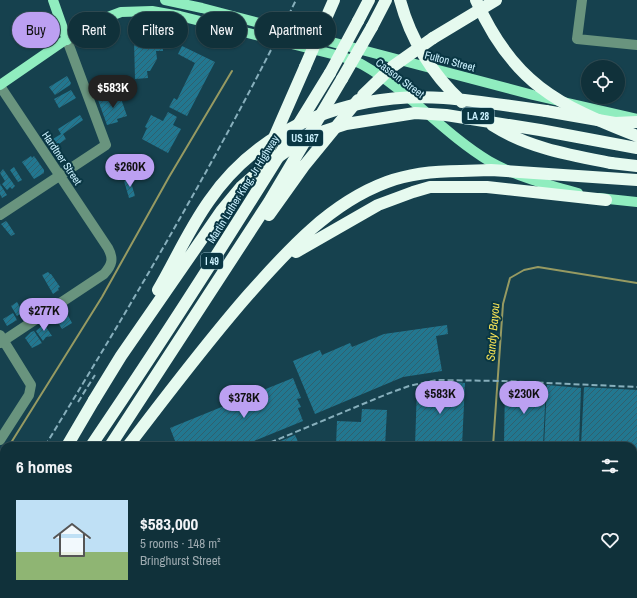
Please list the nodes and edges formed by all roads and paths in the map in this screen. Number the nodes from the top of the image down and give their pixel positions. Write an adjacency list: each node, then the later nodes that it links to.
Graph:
1 (53, 0): 10 (main road)
2 (165, 0): 14 (main road, Fulton Street)
3 (334, 0): 26 (highway, bridge)
4 (369, 0): 26 (highway, Martin Luther King, Jr Highway / I 49, bridge)
5 (386, 0): 25 (highway, I 49, bridge)
6 (400, 0): 19 (highway, LA 28, bridge)
7 (476, 0): 17 (highway, bridge)
8 (496, 0): 25 (highway, bridge)
9 (582, 0): 11 (street)
10 (67, 40): 12 (main road, Casson Street); 20 (street); 22 (main road, Casson Street)
11 (637, 45)
12 (0, 86): 20 (street, Hardtner Street)
13 (637, 111): 14 (street)
14 (625, 116): 15 (main road, Fulton Street)
15 (637, 119)
16 (637, 122): 29 (highway, bridge)
17 (637, 136)
18 (637, 148): 29 (highway, US 167, bridge)
19 (637, 166)
20 (59, 175): 24 (street); 28 (street, Hardtner Street)
21 (637, 180): 27 (highway, bridge)
22 (606, 200): 23 (main road, Casson Street); 27 (highway)
23 (637, 202)
24 (0, 215)
25 (245, 238): 33 (highway, I 49)
26 (222, 246): 32 (highway, Martin Luther King, Jr Highway / I 49)
27 (272, 268): 34 (highway)
28 (1, 339): 30 (street)
29 (121, 356): 31 (highway, US 167, bridge)
30 (0, 440)
31 (69, 442)
32 (93, 442)
33 (113, 442)
34 (131, 442)

